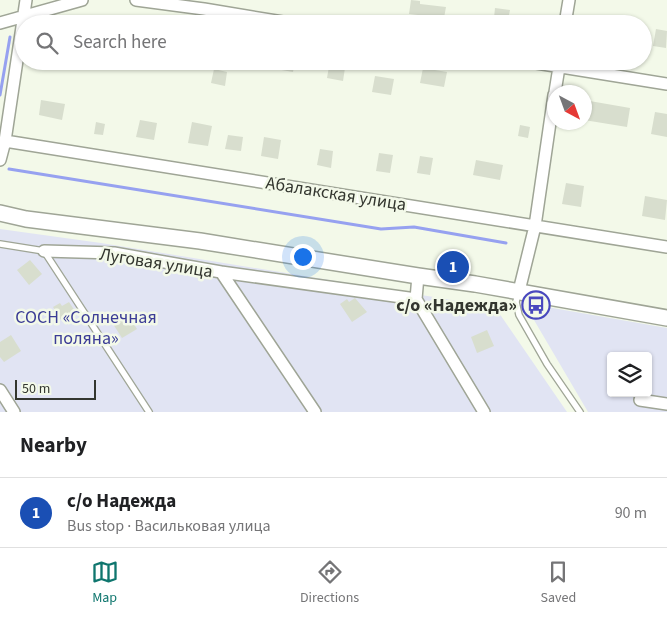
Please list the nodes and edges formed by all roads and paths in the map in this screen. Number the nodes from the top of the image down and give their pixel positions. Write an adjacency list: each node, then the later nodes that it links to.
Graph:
1 (26, 0): 6 (street)
2 (82, 0): 7 (street)
3 (136, 0): 5 (street)
4 (569, 0): 9 (street)
5 (204, 4): 8 (street)
6 (23, 15)
7 (32, 15)
8 (254, 15)
9 (566, 15)
10 (15, 20): 11 (street)
11 (0, 23)
12 (15, 69): 18 (street)
13 (558, 70): 16 (street)
14 (591, 70): 15 (street)
15 (667, 84)
16 (556, 85)
17 (550, 130): 21 (street)
18 (5, 141): 19 (street); 21 (street, Абалакская улица)
19 (0, 160)
20 (0, 213): 26 (street)
21 (535, 226): 23 (street, Абалакская улица); 27 (street)
22 (0, 244): 24 (lane)
23 (667, 247)
24 (44, 251): 25 (street, Луговая улица); 34 (lane)
25 (221, 272): 28 (street); 35 (street, Луговая улица)
26 (418, 276): 27 (street); 28 (street)
27 (519, 291): 29 (street); 37 (lane)
28 (416, 299): 36 (street)
29 (667, 318)
30 (0, 390): 33 (street)
31 (640, 400): 32 (street)
32 (667, 404)
33 (14, 412)
34 (149, 412)
35 (315, 412)
36 (484, 412)
37 (580, 412)

